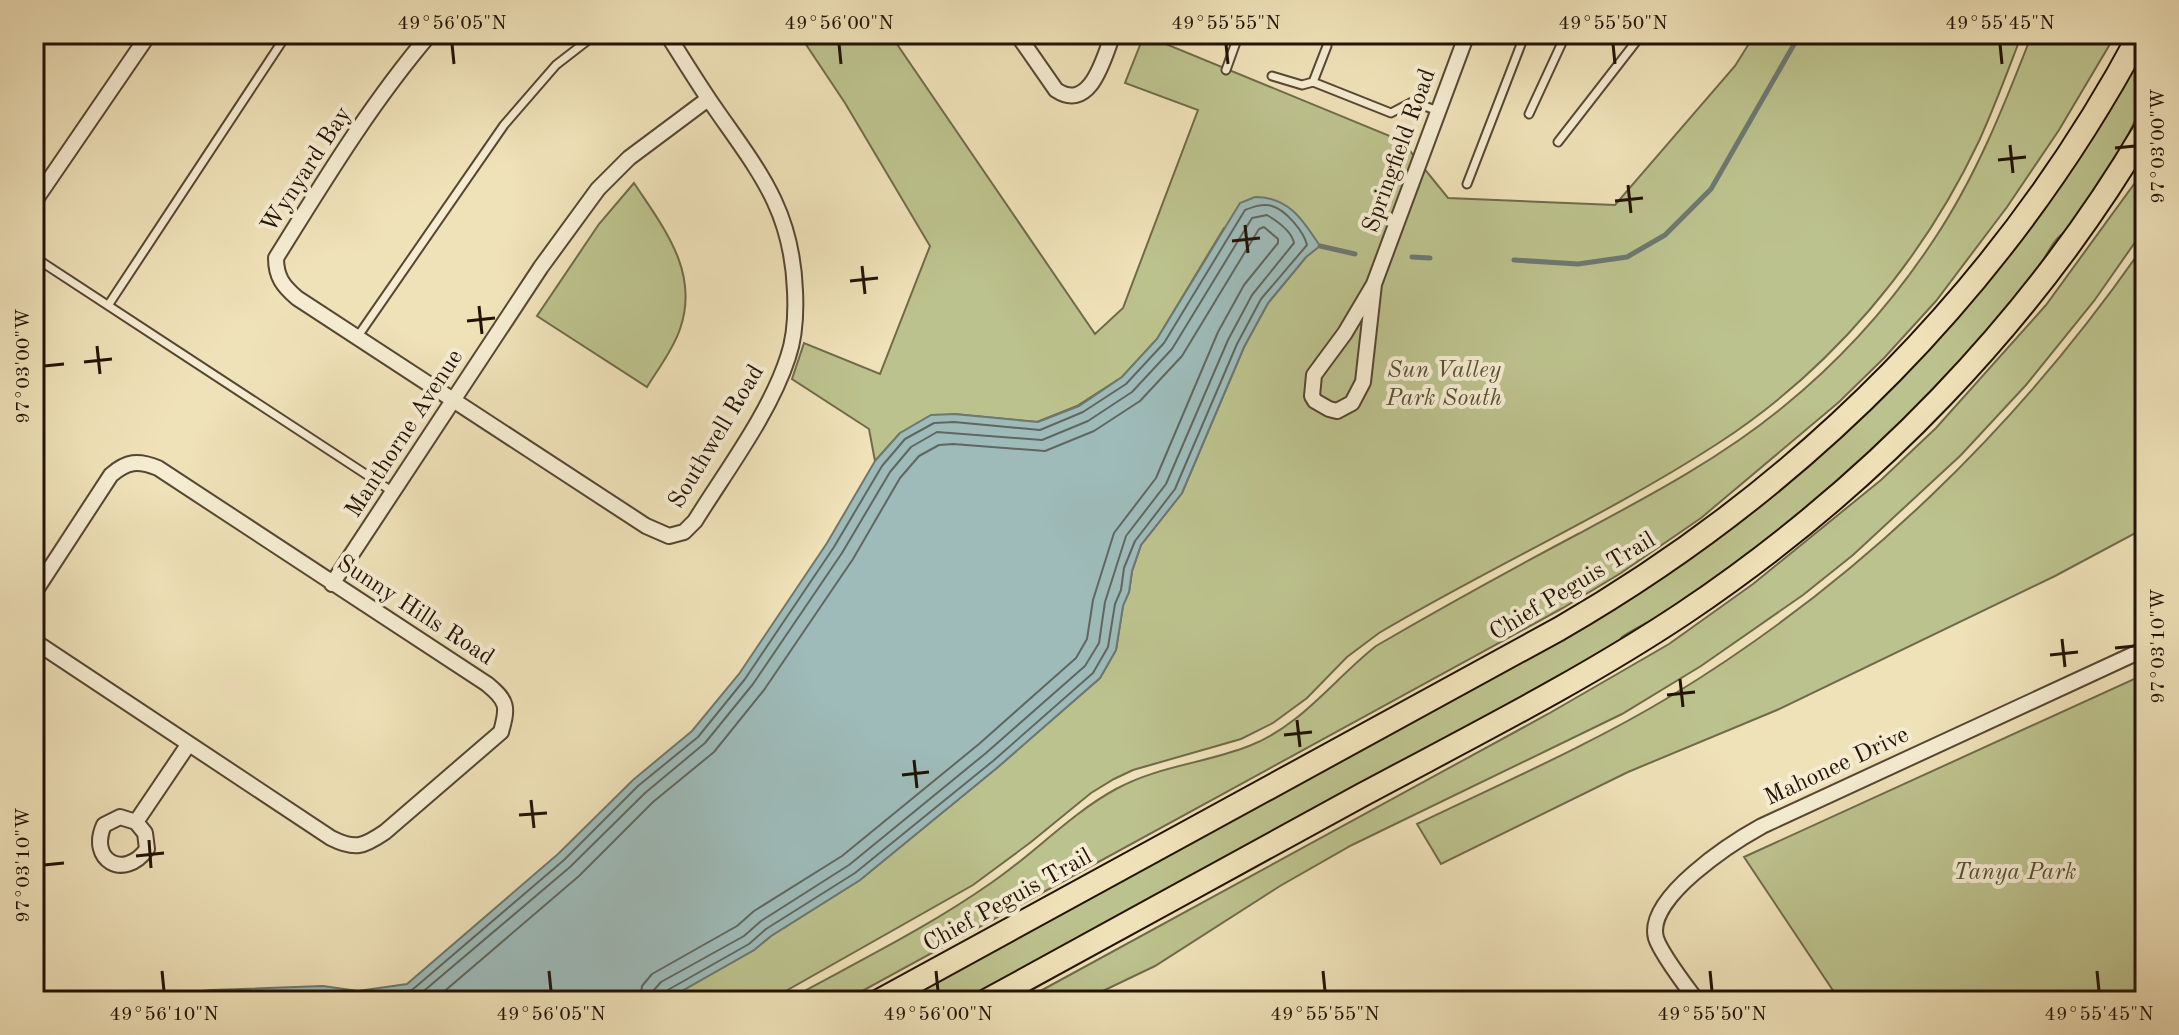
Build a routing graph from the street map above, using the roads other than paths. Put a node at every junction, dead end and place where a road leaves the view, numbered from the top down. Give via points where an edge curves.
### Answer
1 (149, 34) edge
2 (287, 34) edge
3 (430, 34) edge
4 (596, 34) edge
5 (667, 34) edge
6 (1017, 34) edge
7 (1113, 34) edge
8 (1239, 34) edge
9 (1444, 34) edge
10 (1525, 34) edge
11 (1566, 34) edge
12 (1642, 34) edge
13 (2140, 34) edge
14 (1466, 37) edge
15 (1327, 46) dead end
16 (1226, 70) dead end
17 (1272, 76) dead end
18 (1313, 82) junction
19 (708, 99) junction
20 (1439, 111) junction
21 (1529, 114) dead end
22 (2145, 130) edge
23 (1558, 142) dead end
24 (1467, 184) dead end
25 (34, 202) edge
26 (34, 257) edge
27 (1374, 284) junction
28 (109, 304) junction
29 (358, 336) junction
30 (453, 400) junction
31 (393, 492) junction
32 (332, 584) junction
33 (34, 593) edge
34 (34, 641) edge
35 (2145, 649) edge
36 (188, 745) junction
37 (136, 822) dead end
38 (879, 1001) edge
39 (986, 1001) edge
40 (1697, 1001) edge

1 - 25 street
2 - 28 lane
3 - 29 street, Wynyard Bay via 397,73 276,258 276,273 284,286
4 - 29 lane via 556,65 504,125
5 - 19 street, Southwell Road
6 - 7 street via 1056,90 1073,96 1093,83
8 - 16 lane
9 - 14 lane
10 - 24 lane
11 - 21 lane
12 - 23 lane
13 - 38 main road, Chief Peguis Trail via 2064,162 1960,300 1848,417 1727,519 1559,629
14 - 20 street, Springfield Road
15 - 18 lane
17 - 18 lane via 1302,85
18 - 20 lane via 1391,113 1412,102
19 - 30 street, Manthorne Avenue via 629,158 598,189
19 - 30 street, Southwell Road via 781,211 790,240 796,309 789,355 772,396 695,521 684,532 657,533
20 - 27 street, Springfield Road
22 - 39 main road via 2075,236 1968,369 1844,490 1748,568 1565,685
26 - 28 lane
27 - 27 street, Springfield Road via 1314,375 1312,396 1329,409 1352,403 1363,382
28 - 31 lane
29 - 30 street, Wynyard Bay
30 - 31 street, Manthorne Avenue
31 - 32 street, Manthorne Avenue
32 - 33 street, Sunny Hills Road via 142,462 123,464 111,475
32 - 36 street, Sunny Hills Road via 502,696 507,711 501,732 367,845 347,846
34 - 36 street, Sunny Hills Road
35 - 40 street, Mahonee Drive via 1762,826 1711,858 1667,902 1655,925 1656,939
36 - 37 street

